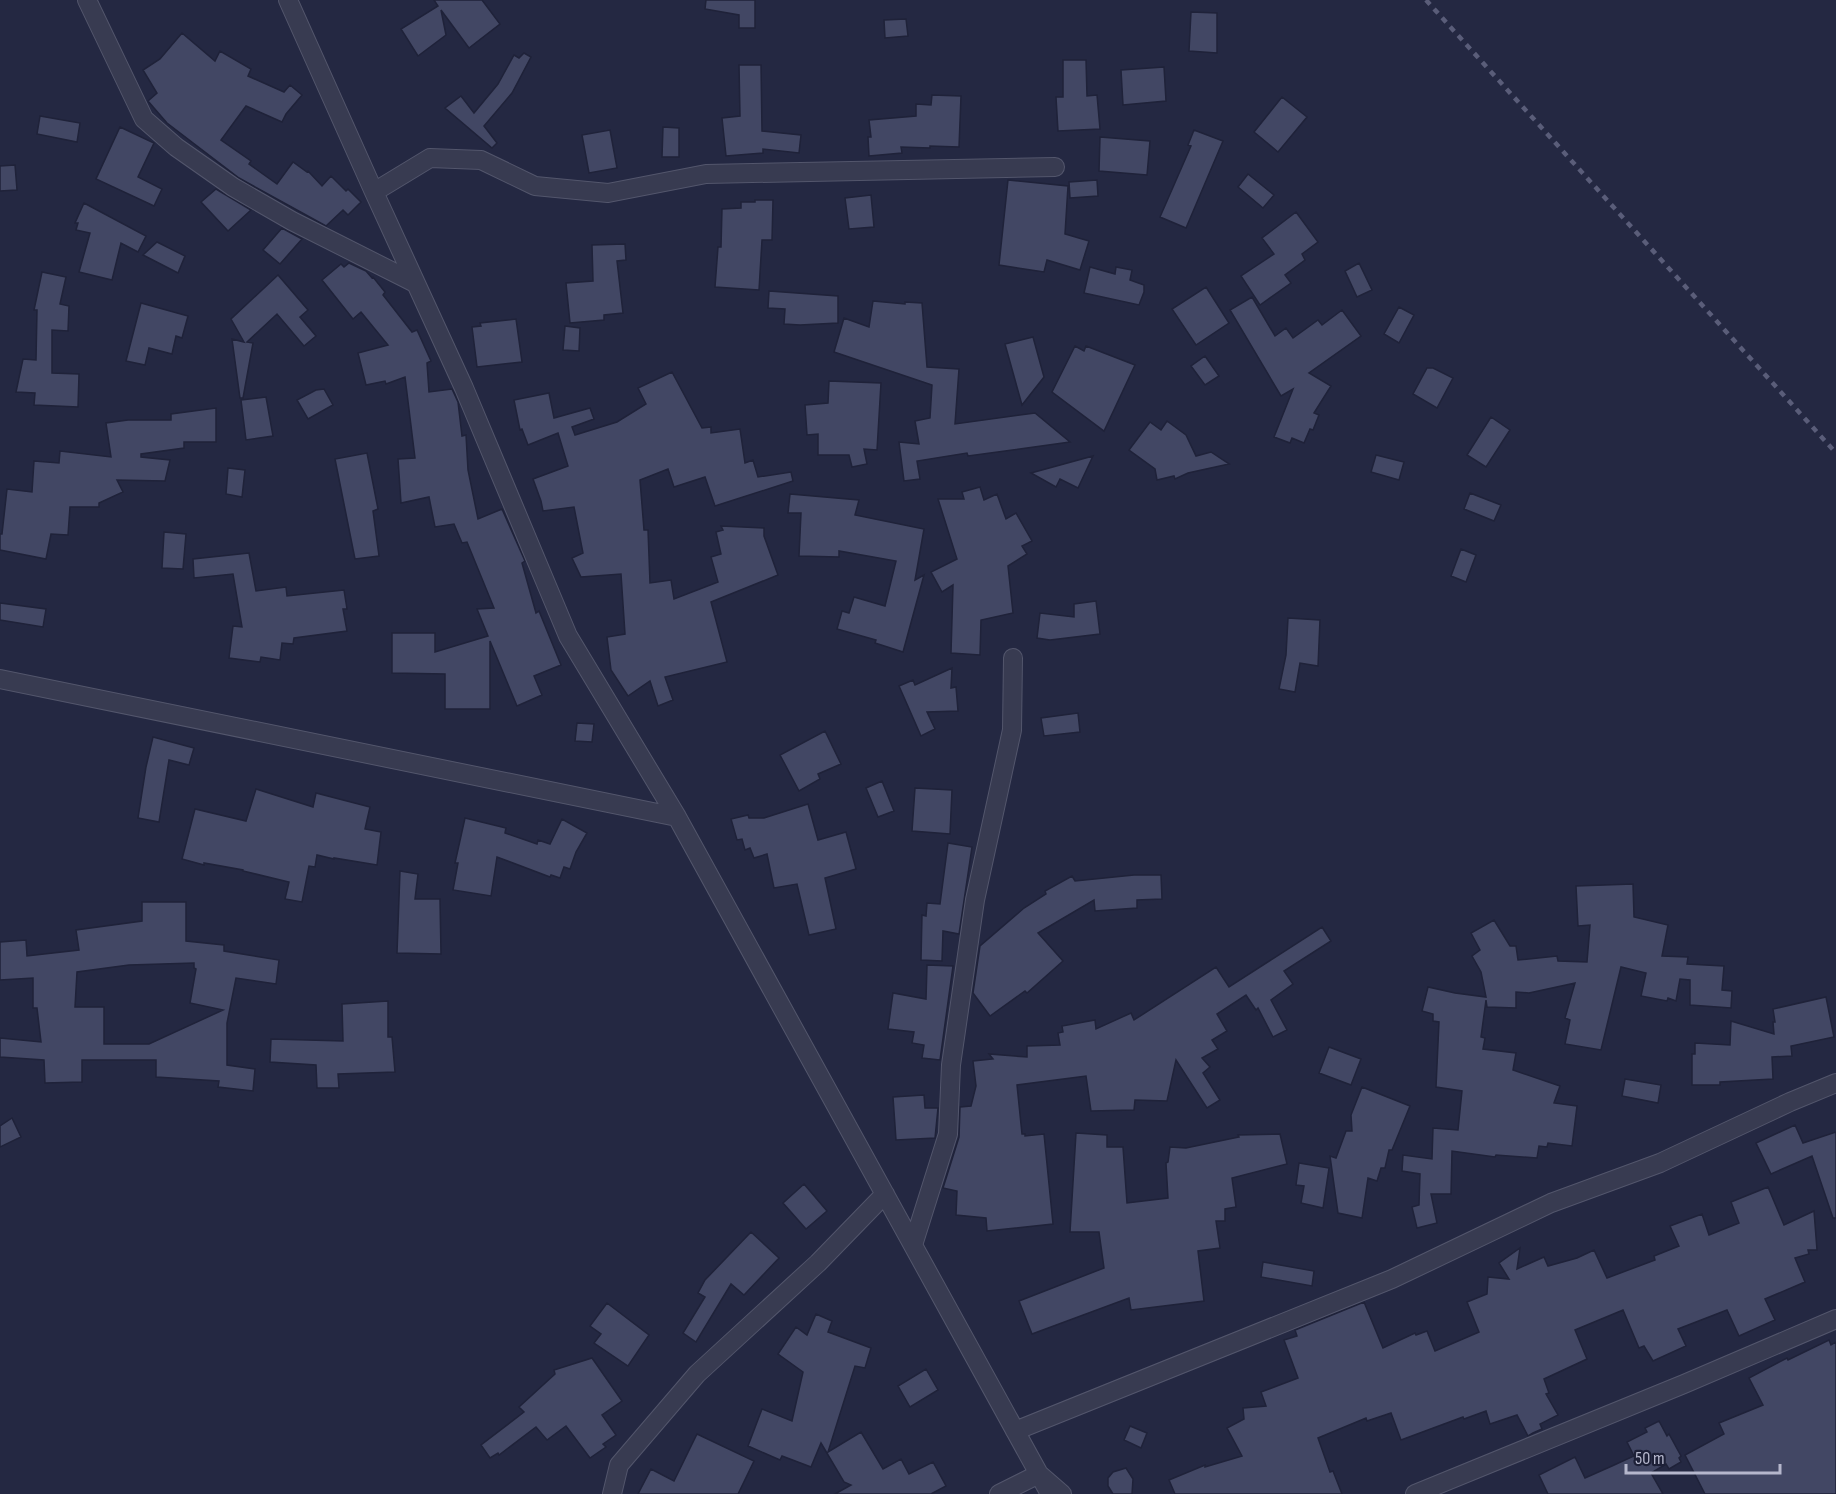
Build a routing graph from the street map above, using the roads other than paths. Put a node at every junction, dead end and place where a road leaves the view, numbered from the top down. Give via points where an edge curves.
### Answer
1 (87, 0) edge
2 (288, 0) edge
3 (1054, 167) dead end
4 (374, 192) junction
5 (415, 283) junction
6 (1013, 658) dead end
7 (1, 681) edge
8 (677, 817) junction
9 (1836, 1083) edge
10 (885, 1194) junction
11 (913, 1245) junction
12 (1836, 1319) edge
13 (1015, 1431) junction
14 (1039, 1474) junction
15 (612, 1494) edge
16 (999, 1494) edge
17 (1050, 1494) edge
18 (1062, 1494) edge
19 (1416, 1494) edge

1 - 5 street via 144,119 176,147 233,188
2 - 4 street
3 - 4 street via 706,174 608,193 535,186 482,160 430,158
4 - 5 street
5 - 8 street via 464,388 568,636
6 - 11 street via 1012,730 975,900 951,1065 948,1134
7 - 8 street
8 - 10 street
9 - 13 street via 1660,1163 1551,1203 1392,1280
10 - 11 street
10 - 15 street via 818,1263 697,1374 619,1465
11 - 13 street
12 - 19 street
13 - 14 street
14 - 16 street
14 - 17 street
14 - 18 street

